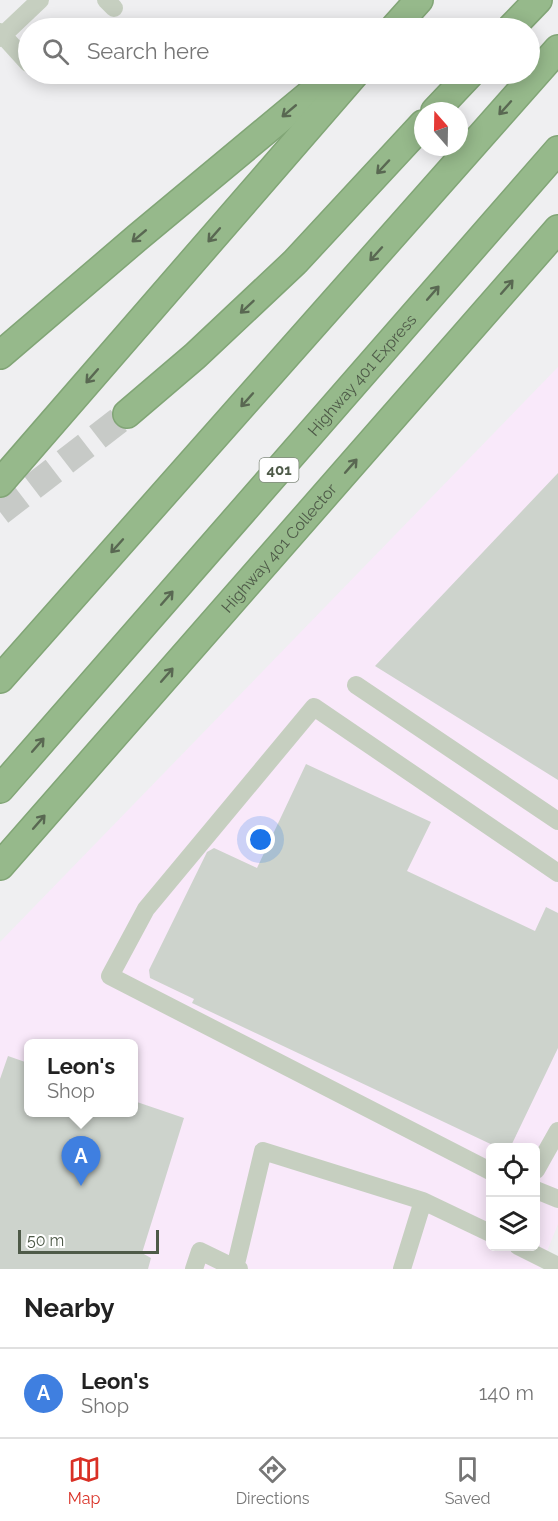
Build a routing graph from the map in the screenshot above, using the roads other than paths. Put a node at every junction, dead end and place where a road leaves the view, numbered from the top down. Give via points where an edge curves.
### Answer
1 (40, 0) edge
2 (537, 0) edge
3 (20, 18) edge
4 (520, 18) edge
5 (18, 20) edge
6 (1, 35) edge
7 (558, 49) edge
8 (18, 53) edge
9 (540, 69) edge
10 (322, 84) edge
11 (346, 84) edge
12 (461, 84) edge
13 (527, 84) edge
14 (444, 102) edge
15 (414, 134) edge
16 (558, 150) edge
17 (558, 229) edge
18 (0, 355) edge
19 (127, 414) tunnel mouth
20 (0, 483) edge
21 (0, 679) edge
22 (356, 685) dead end
23 (0, 789) edge
24 (558, 822) edge
25 (0, 866) edge
26 (558, 873) edge
27 (558, 1131) edge
28 (540, 1163) edge
29 (486, 1169) edge
30 (540, 1192) edge
31 (558, 1199) edge
32 (423, 1201) junction
33 (486, 1231) edge
34 (528, 1251) edge
35 (558, 1266) edge
36 (237, 1268) edge
37 (194, 1269) edge
38 (402, 1269) edge

1 - 3 lane
2 - 4 highway
5 - 6 lane
6 - 8 lane
7 -> 9 highway
10 -> 18 highway
11 -> 20 highway
12 - 14 highway
13 -> 21 highway
15 -> 19 highway via 295,262
23 -> 16 highway, Highway 401 Express / 401
25 -> 17 highway, Highway 401 Collector
22 - 24 lane
26 - 29 lane via 314,707 146,909 110,976
27 - 28 lane
30 - 31 lane
32 - 33 lane
32 - 36 lane via 263,1151
32 - 38 lane
34 - 35 lane
36 - 37 lane via 200,1251

